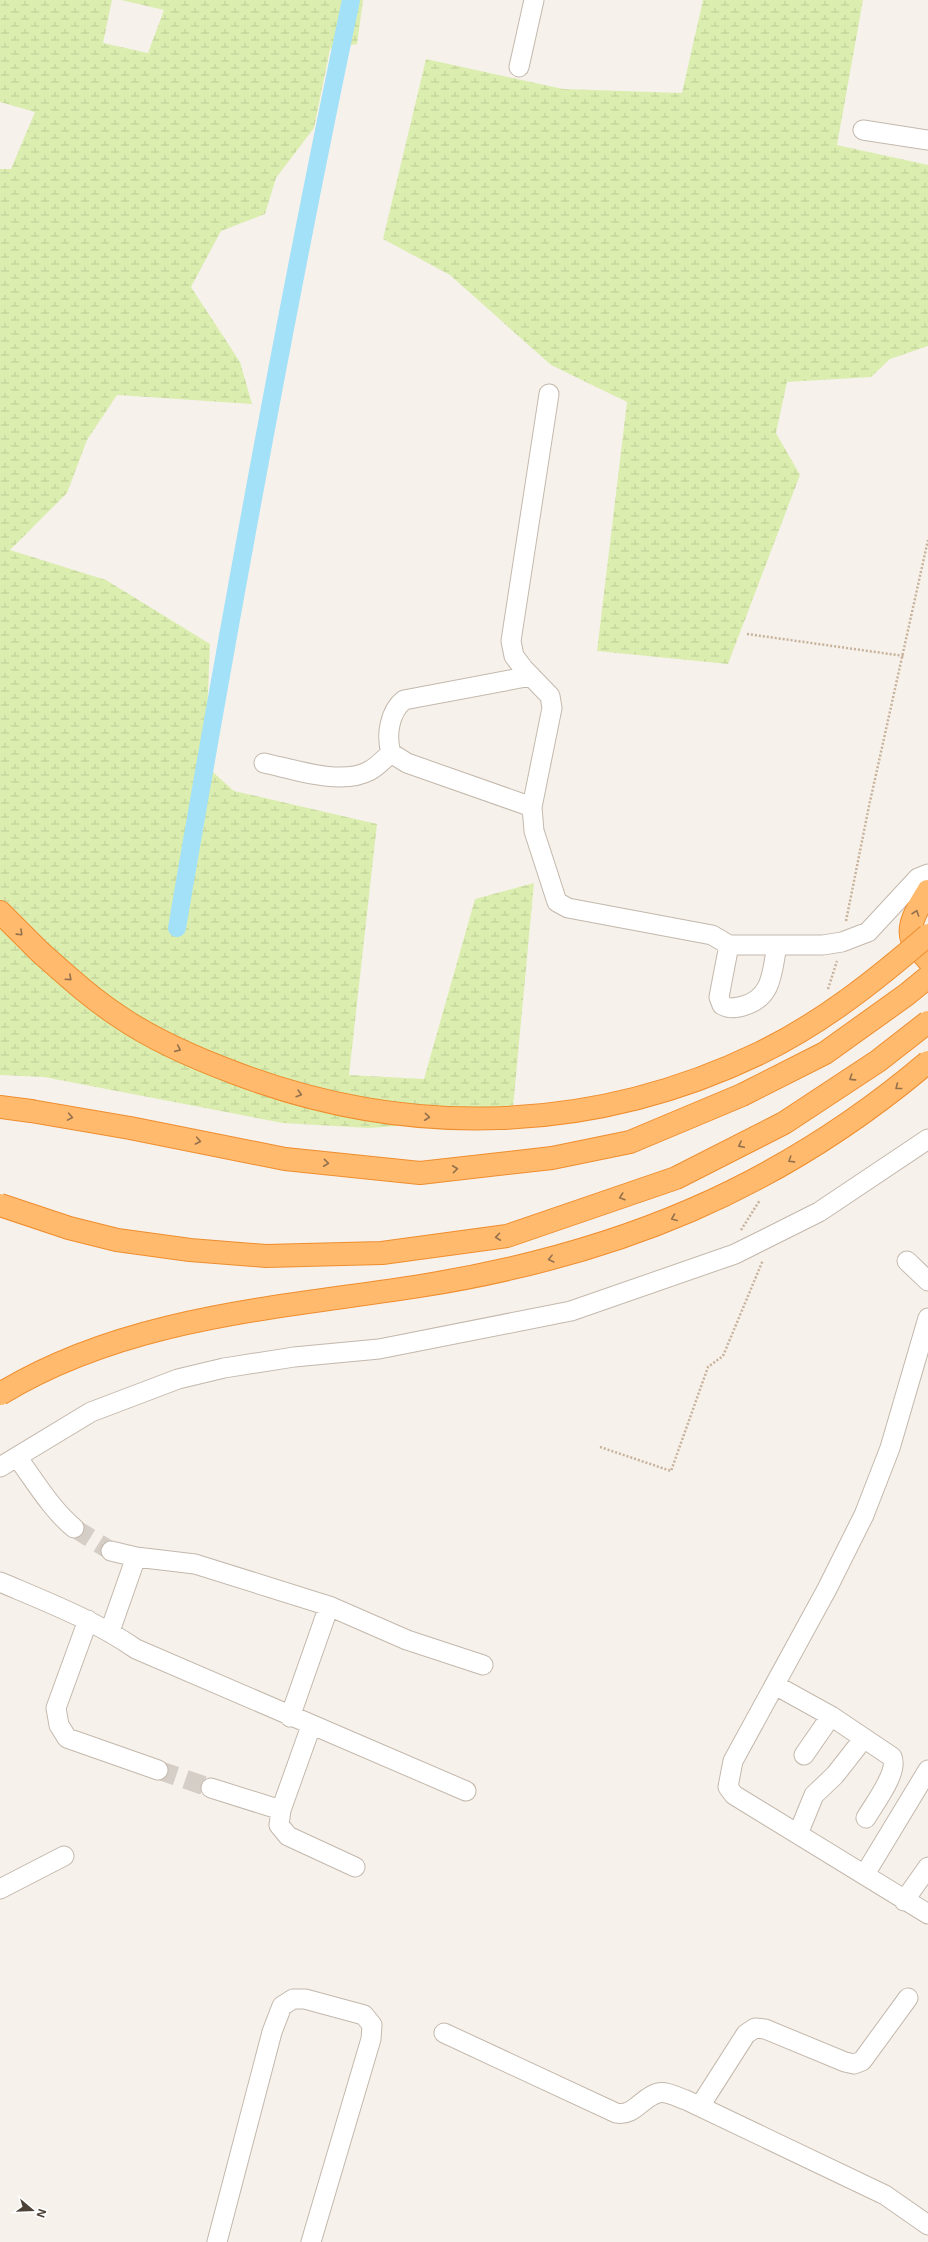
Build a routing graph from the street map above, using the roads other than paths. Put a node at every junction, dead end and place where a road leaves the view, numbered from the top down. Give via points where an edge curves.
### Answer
1 (534, 0) edge
2 (519, 67) dead end
3 (863, 130) dead end
4 (928, 140) edge
5 (548, 394) dead end
6 (531, 676) junction
7 (391, 753) junction
8 (264, 763) dead end
9 (532, 807) junction
10 (928, 874) edge
11 (928, 892) edge
12 (0, 912) edge
13 (928, 935) edge
14 (729, 945) junction
15 (777, 945) junction
16 (928, 960) edge
17 (928, 977) edge
18 (928, 1022) edge
19 (928, 1062) edge
20 (0, 1107) edge
21 (928, 1139) edge
22 (0, 1205) edge
23 (907, 1261) dead end
24 (928, 1281) edge
25 (928, 1318) edge
26 (0, 1394) edge
27 (17, 1456) junction
28 (0, 1467) edge
29 (74, 1528) tunnel mouth
30 (111, 1551) tunnel mouth
31 (136, 1557) junction
32 (0, 1582) edge
33 (329, 1606) junction
34 (88, 1620) junction
35 (110, 1631) junction
36 (484, 1665) dead end
37 (775, 1685) junction
38 (831, 1716) junction
39 (290, 1717) junction
40 (311, 1726) junction
41 (864, 1738) junction
42 (804, 1756) dead end
43 (158, 1770) tunnel mouth
44 (928, 1770) edge
45 (211, 1788) tunnel mouth
46 (466, 1791) dead end
47 (281, 1810) junction
48 (866, 1818) dead end
49 (798, 1834) junction
50 (64, 1856) dead end
51 (355, 1867) dead end
52 (928, 1867) edge
53 (864, 1874) junction
54 (0, 1889) edge
55 (904, 1901) junction
56 (928, 1914) edge
57 (908, 1998) dead end
58 (444, 2033) dead end
59 (700, 2106) junction
60 (928, 2225) edge
61 (218, 2242) edge
62 (312, 2242) edge

1 - 2 street
3 - 4 street
5 - 6 street via 511,641 514,656
6 - 7 street via 404,700 396,707 391,720 388,743
6 - 9 street via 550,696 552,708
7 - 8 street via 370,771 333,777
7 - 9 street via 407,763
9 - 14 street via 534,831 557,902 568,908 712,935
10 - 15 street via 918,878 868,932 842,942 823,945
16 -> 11 highway via 912,939 916,910
12 -> 13 highway, bridge via 78,987 121,1018 167,1044 265,1084 323,1101 380,1113 439,1119 498,1119 550,1115 605,1106 705,1078 761,1053 821,1019 879,977
14 - 15 street
14 - 15 street via 720,997 722,1005 732,1008 753,1003 764,994 770,981
20 -> 17 highway, bridge via 130,1128 285,1159 420,1173 552,1158 630,1142 742,1095 825,1053
18 -> 22 highway, bridge via 878,1061 784,1123 683,1175 507,1236 382,1253 266,1256 190,1250 117,1240 69,1228
19 -> 26 highway, bridge via 898,1088 773,1171 706,1205 639,1232 574,1253 502,1271 247,1310 178,1325 78,1355 24,1379
21 - 27 street via 819,1212 735,1254 571,1310 379,1349 294,1357 224,1368 178,1379 91,1412
23 - 24 street
25 - 37 street via 890,1448 864,1515
27 - 28 street
27 - 29 street via 47,1498
30 - 31 street
31 - 33 street via 195,1564
31 - 35 street
32 - 34 street
33 - 36 street via 407,1640
33 - 39 street
34 - 35 street
34 - 43 street via 56,1708 59,1725 67,1738
35 - 39 street via 136,1649
37 - 38 street
37 - 49 street via 733,1762 728,1787 734,1795
38 - 41 street
38 - 42 street
39 - 40 street
40 - 46 street
40 - 47 street
41 - 48 street via 892,1757 894,1763 891,1776
41 - 49 street via 835,1775 814,1795
44 - 53 street
45 - 47 street
47 - 51 street via 279,1824 288,1836
49 - 53 street
50 - 54 street
52 - 55 street
53 - 55 street
55 - 56 street
57 - 59 street via 862,2061 854,2064 765,2029 755,2028 746,2034
58 - 59 street via 623,2114 635,2109 657,2093 665,2093
59 - 60 street via 885,2195
61 - 62 street via 272,2032 282,2006 294,1999 306,1999 364,2015 372,2024 371,2039

